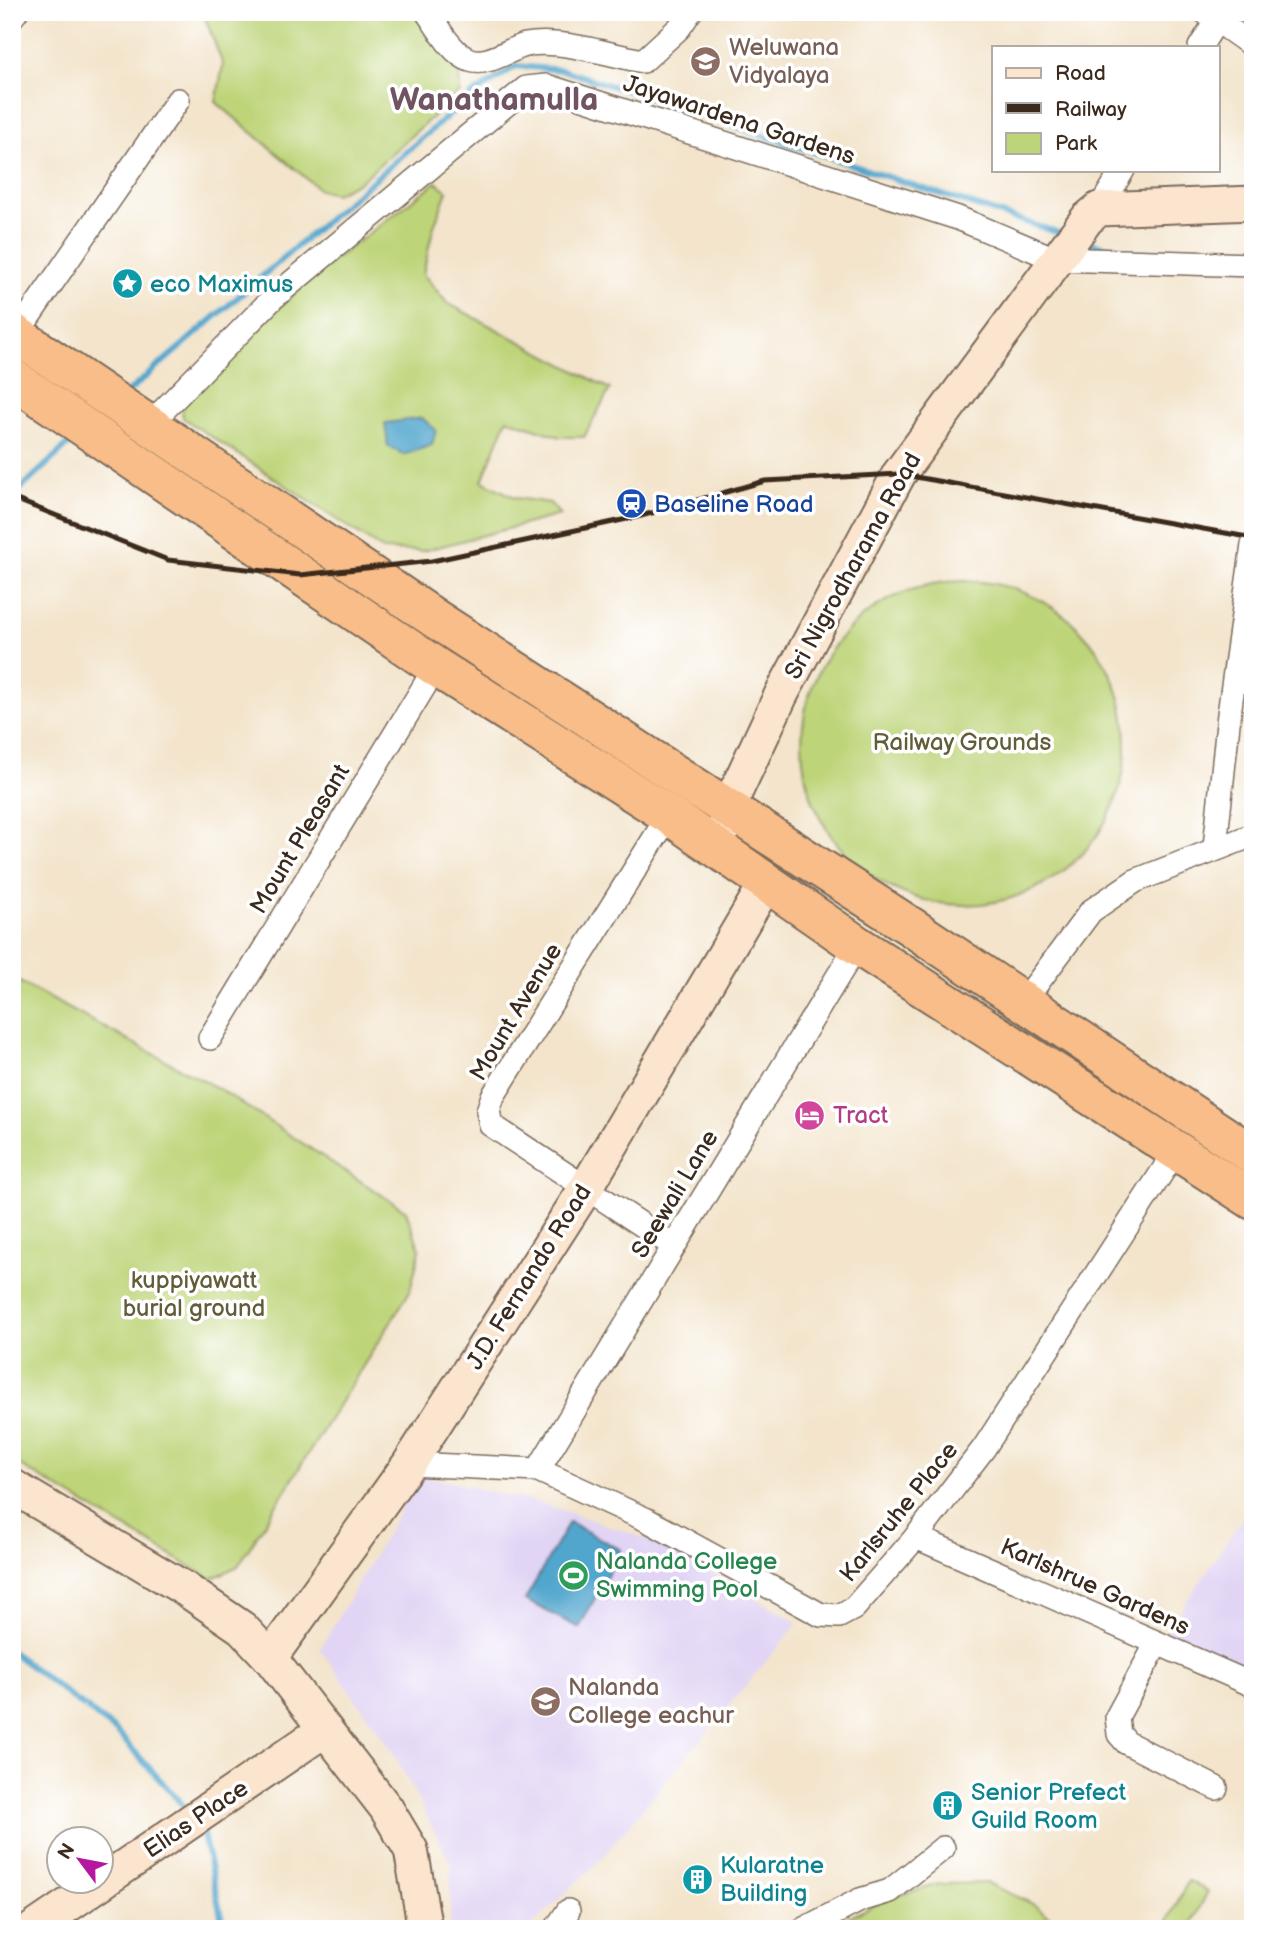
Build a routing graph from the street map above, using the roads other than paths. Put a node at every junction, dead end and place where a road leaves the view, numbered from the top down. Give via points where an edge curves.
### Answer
1 (16, 12) edge
2 (427, 12) edge
3 (690, 12) edge
4 (1215, 15) edge
5 (12, 17) edge
6 (1200, 46) edge
7 (1253, 46) edge
8 (178, 100) dead end
9 (1122, 172) edge
10 (1253, 203) edge
11 (1093, 214) junction
12 (1060, 254) junction
13 (1253, 265) edge
14 (14, 333) edge
15 (12, 378) edge
16 (126, 411) junction
17 (1253, 545) edge
18 (436, 667) junction
19 (731, 809) junction
20 (669, 815) junction
21 (1253, 835) edge
22 (1215, 847) junction
23 (716, 848) junction
24 (767, 882) junction
25 (857, 945) junction
26 (1024, 1001) junction
27 (210, 1038) dead end
28 (1177, 1149) junction
29 (1253, 1155) edge
30 (586, 1188) junction
31 (1253, 1200) edge
32 (674, 1246) junction
33 (409, 1464) junction
34 (538, 1470) junction
35 (12, 1486) edge
36 (916, 1537) junction
37 (1157, 1643) junction
38 (270, 1658) junction
39 (1253, 1685) edge
40 (323, 1731) junction
41 (1216, 1788) dead end
42 (943, 1848) dead end
43 (33, 1929) edge
44 (425, 1929) edge
45 (804, 1929) edge

1 - 5 street
2 - 3 street via 459,53 471,61 527,45 561,46 643,61 680,28
4 - 6 street
4 - 7 street
8 - 14 street
9 - 11 street, Sri Nigrodharama Road
10 - 11 street
11 - 12 street, Sri Nigrodharama Road
12 - 13 street
12 - 16 street, Jayawardena Gardens via 546,86 526,88 273,298
12 - 19 street, Sri Nigrodharama Road via 899,474 781,695
14 - 16 highway
15 - 18 highway
16 - 19 highway via 437,621
17 - 22 street
18 - 20 highway
18 - 27 street, Mount Pleasant
19 - 23 street, Sri Nigrodharama Road
19 - 26 highway
20 - 23 highway
20 - 30 street, Mount Avenue via 493,1096 488,1111 491,1125
21 - 22 street
22 - 26 street via 1135,881 1091,911
23 - 24 highway
24 - 25 highway
24 - 30 street, J.D. Fernando Road
25 - 28 highway
25 - 32 street, Seewali Lane
26 - 29 highway
28 - 31 highway
28 - 36 street, Karlsruhe Place via 984,1448
30 - 32 street, Mount Avenue
30 - 33 street, J.D. Fernando Road
32 - 34 street, Seewali Lane
33 - 34 street, Karlsruhe Place
33 - 38 street, J.D. Fernando Road
34 - 36 street, Karlsruhe Place via 648,1520 821,1615 839,1616 854,1608
35 - 38 street via 185,1589 242,1628
36 - 37 street, Karlshrue Gardens
37 - 39 street, Karlshrue Gardens
37 - 41 street via 1117,1717 1119,1734 1127,1743
38 - 40 street
40 - 43 street, Elias Place
40 - 44 street via 386,1808 411,1850
42 - 45 street via 890,1891 860,1900

